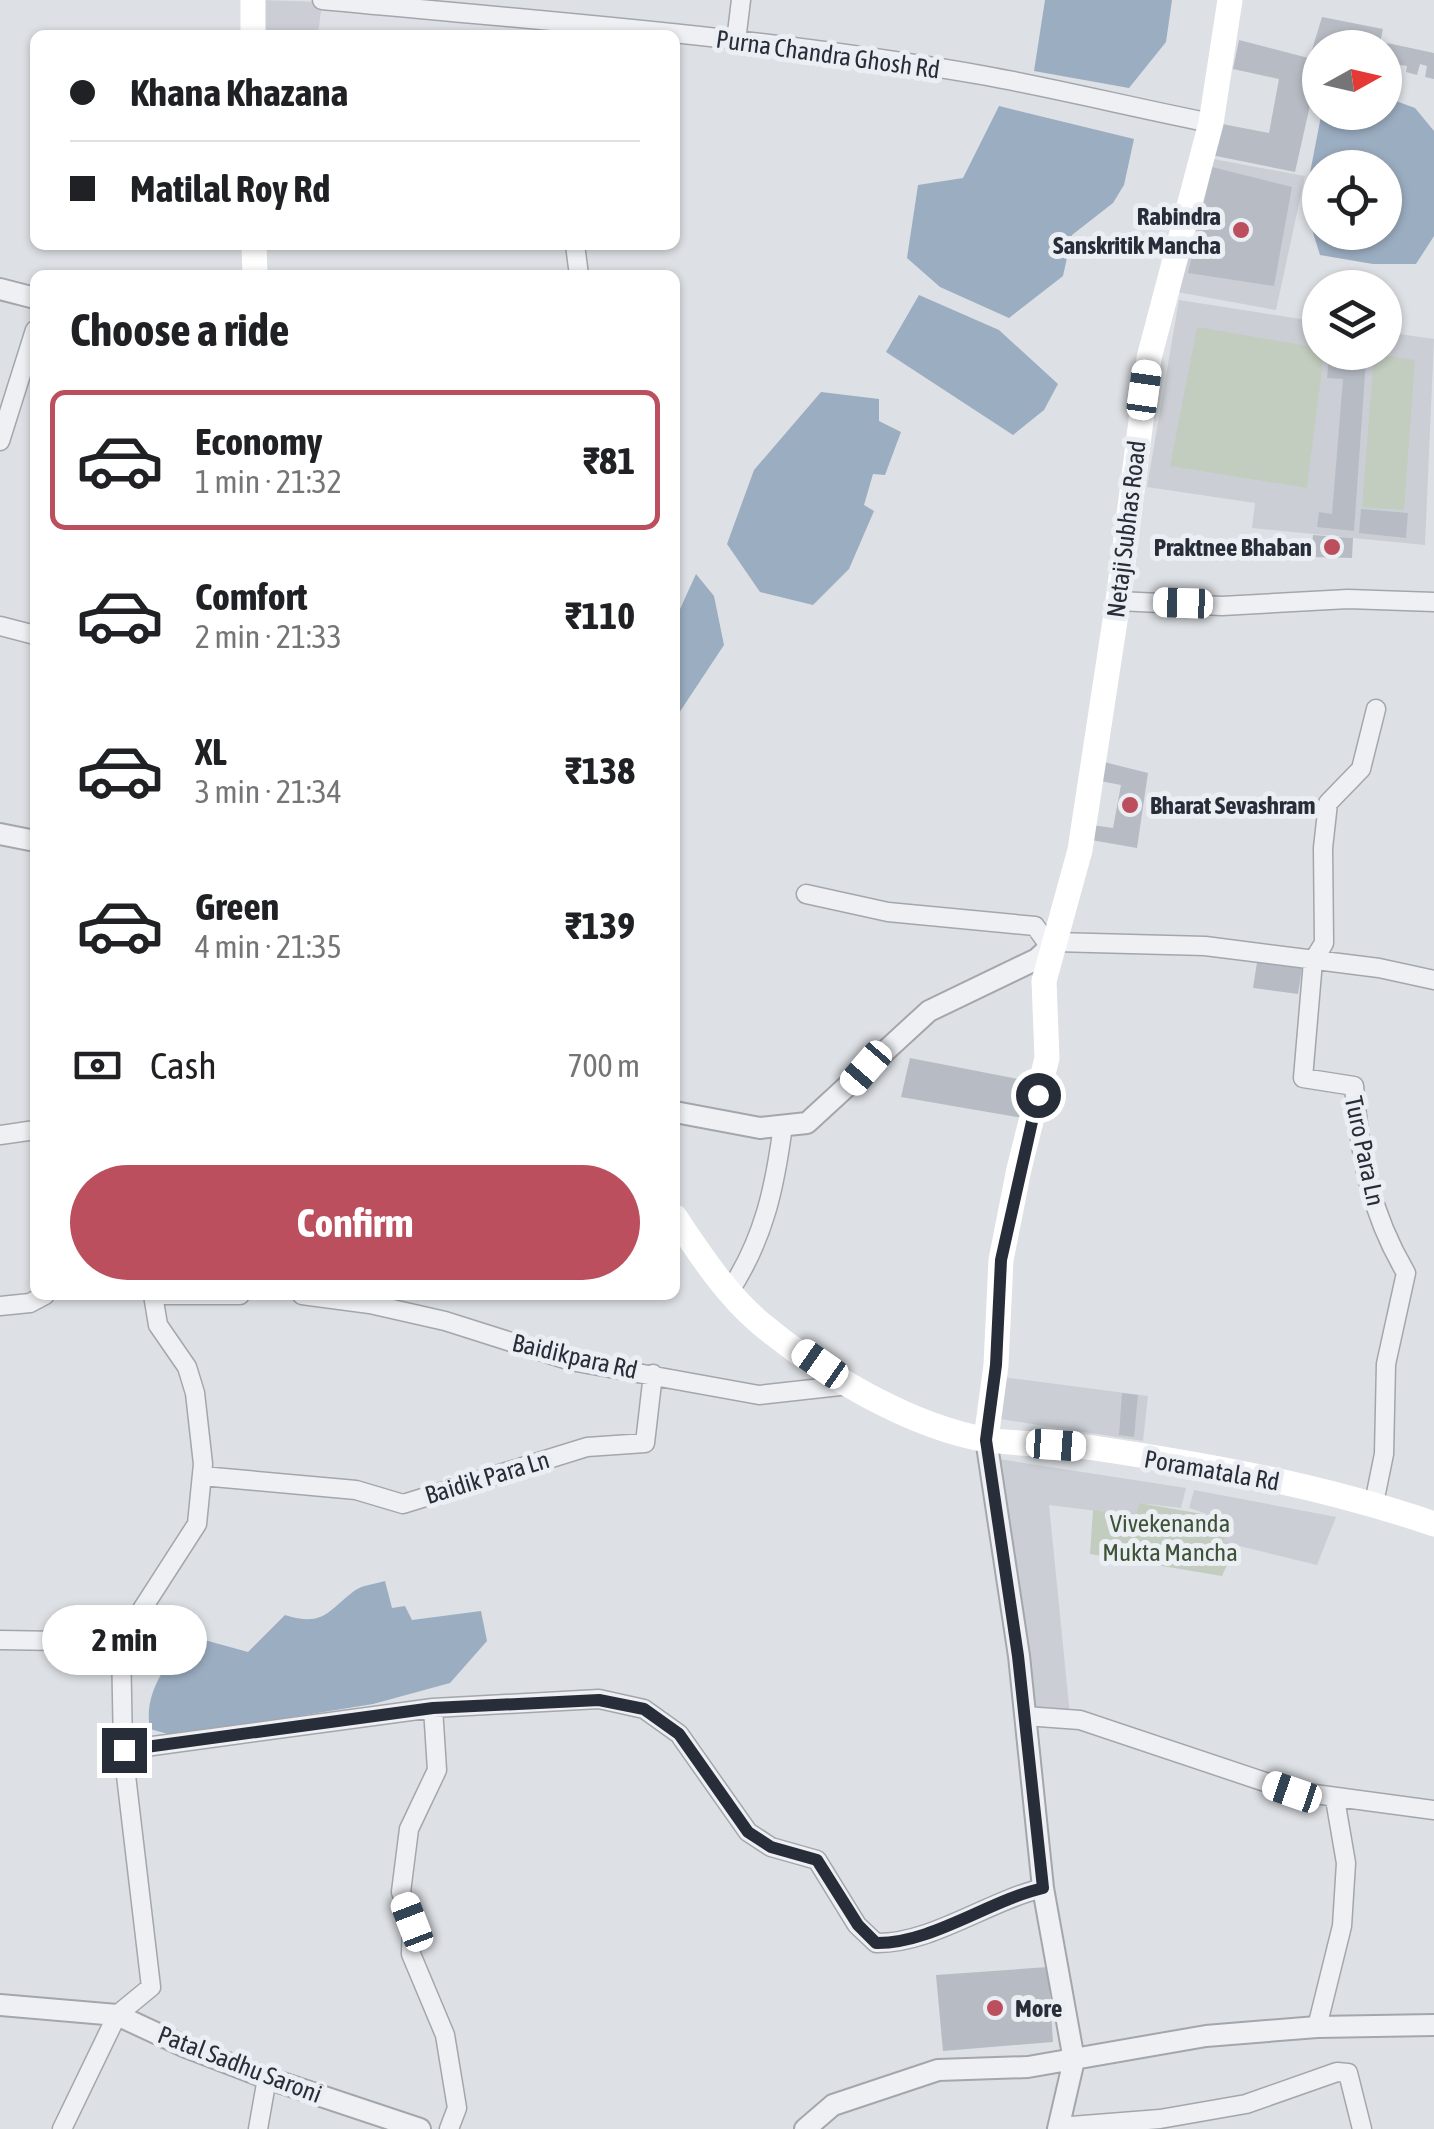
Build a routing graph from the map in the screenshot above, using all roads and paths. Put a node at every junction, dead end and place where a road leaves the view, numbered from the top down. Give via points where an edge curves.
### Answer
1 (253, 0) edge
2 (322, 0) edge
3 (742, 0) edge
4 (1230, 0) edge
5 (450, 6) edge
6 (253, 30) edge
7 (593, 30) edge
8 (680, 37) edge
9 (736, 42) junction
10 (1211, 122) junction
11 (0, 289) edge
12 (30, 297) edge
13 (30, 346) edge
14 (0, 441) edge
15 (1118, 601) junction
16 (1434, 602) edge
17 (0, 626) edge
18 (30, 634) edge
19 (1376, 709) dead end
20 (0, 834) edge
21 (30, 840) edge
22 (806, 894) dead end
23 (1050, 941) junction
24 (1315, 957) junction
25 (1434, 980) edge
26 (680, 1113) edge
27 (783, 1126) junction
28 (30, 1131) edge
29 (0, 1135) edge
30 (680, 1223) edge
31 (729, 1292) junction
32 (37, 1300) edge
33 (154, 1300) edge
34 (340, 1300) edge
35 (0, 1306) edge
36 (653, 1374) junction
37 (850, 1385) junction
38 (986, 1440) junction
39 (202, 1476) junction
40 (1374, 1503) junction
41 (1434, 1524) edge
42 (0, 1640) edge
43 (120, 1642) junction
44 (433, 1708) junction
45 (1025, 1716) junction
46 (124, 1750) junction
47 (1335, 1799) junction
48 (1434, 1810) edge
49 (1043, 1888) junction
50 (0, 2005) edge
51 (118, 2014) junction
52 (1434, 2025) edge
53 (1317, 2027) junction
54 (1074, 2060) junction
55 (267, 2078) junction
56 (1058, 2128) edge
57 (62, 2129) edge
58 (258, 2129) edge
59 (420, 2129) edge
60 (449, 2129) edge
61 (805, 2129) edge
62 (1362, 2129) edge

1 - 6 main road
2 - 5 street, Purna Chandra Ghosh Rd
3 - 9 street
4 - 10 main road, Netaji Subhas Road
5 - 7 street, Purna Chandra Ghosh Rd
8 - 9 street, Purna Chandra Ghosh Rd
9 - 10 street, Purna Chandra Ghosh Rd via 988,76
10 - 15 main road, Netaji Subhas Road via 1149,358
11 - 12 street
13 - 14 street
15 - 16 street
15 - 23 main road, Netaji Subhas Road via 1080,850
17 - 18 street
19 - 24 street via 1361,769 1328,802 1324,942
20 - 21 street
22 - 23 street via 888,912 1036,926
23 - 24 street
23 - 27 street via 1038,959 929,1012 807,1123
23 - 38 main road, Netaji Subhas Road via 1047,1058 1001,1260
24 - 25 street
24 - 40 street, Turo Para Ln via 1303,1078 1354,1086 1360,1152 1383,1233 1406,1273 1386,1364 1384,1454
26 - 27 street
27 - 31 street via 768,1216
28 - 29 street
30 - 31 main road, Poramatala Rd
31 - 37 main road, Poramatala Rd via 760,1323
32 - 35 street
33 - 39 street via 158,1326 187,1367 195,1393
34 - 36 street, Baidikpara Rd via 445,1321 572,1361
36 - 37 street, Baidikpara Rd via 759,1395
36 - 39 street, Baidik Para Ln via 644,1443 587,1447 404,1504 356,1490
37 - 38 main road, Poramatala Rd via 917,1419
38 - 40 main road, Poramatala Rd via 1091,1448
38 - 45 street
39 - 43 street via 197,1524
40 - 41 main road, Poramatala Rd
42 - 43 street
43 - 46 street
44 - 46 street
44 - 49 street via 599,1700 644,1709 679,1734 748,1832 771,1847 817,1860 876,1943 902,1943 1007,1896
44 - 60 street via 437,1770 409,1829 401,1892 412,1922 411,1954 445,2035 457,2108
45 - 47 street via 1080,1720 1292,1792
45 - 49 street
46 - 51 street via 151,1987
47 - 48 street
47 - 53 street via 1346,1862 1342,1926
49 - 54 street
50 - 51 street
51 - 55 street, Patal Sadhu Saroni
51 - 57 street
52 - 53 street
53 - 54 street via 1206,2036
54 - 56 street
54 - 61 street via 938,2070 834,2106
55 - 58 street
55 - 59 street, Patal Sadhu Saroni
56 - 62 street via 1246,2104 1338,2072 1348,2074

